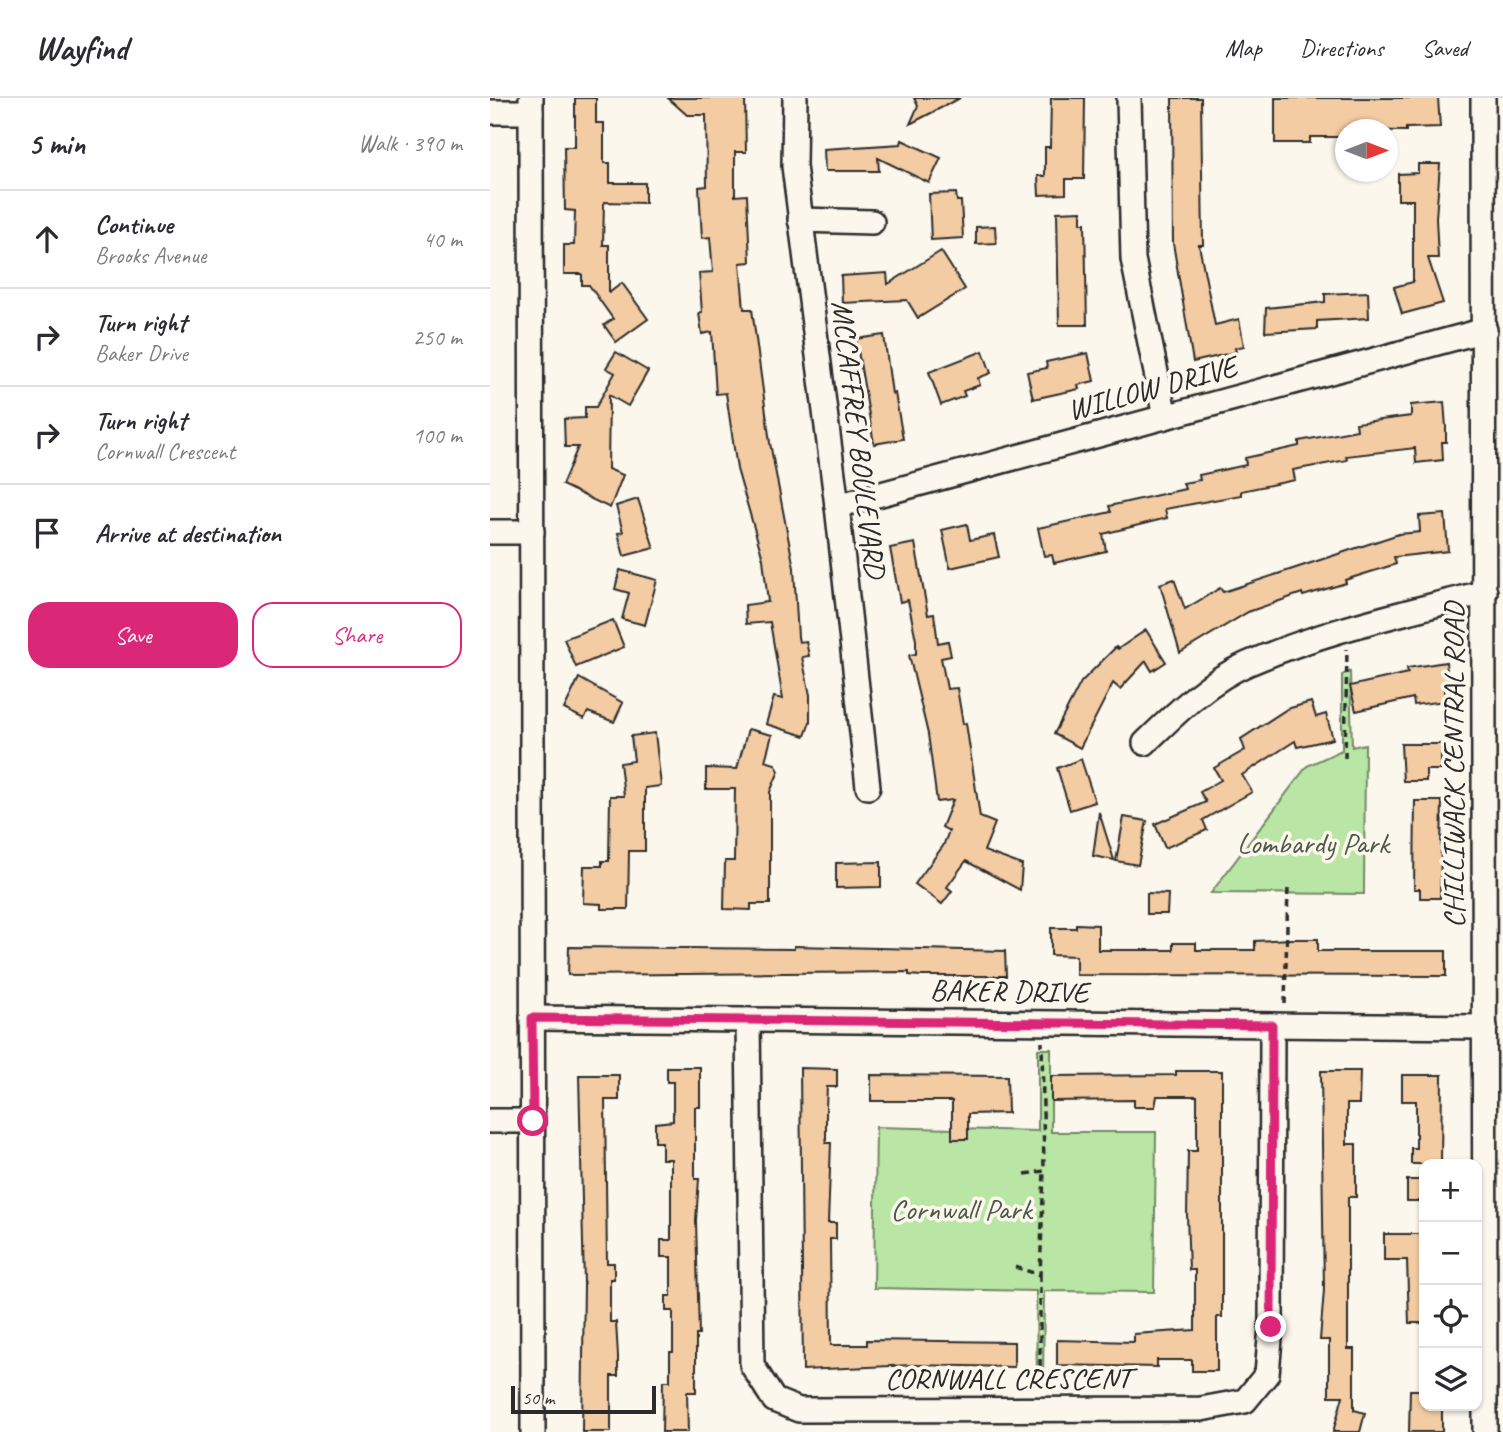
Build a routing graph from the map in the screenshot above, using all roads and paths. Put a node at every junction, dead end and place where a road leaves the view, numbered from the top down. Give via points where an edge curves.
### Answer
1 (795, 98) edge
2 (1129, 98) edge
3 (1483, 98) edge
4 (531, 105) edge
5 (490, 112) edge
6 (800, 220) junction
7 (872, 222) dead end
8 (1485, 330) junction
9 (1165, 417) junction
10 (837, 506) junction
11 (490, 532) edge
12 (532, 532) junction
13 (1485, 592) junction
14 (1347, 629) junction
15 (1494, 735) edge
16 (1145, 743) dead end
17 (1345, 758) dead end
18 (868, 787) dead end
19 (1288, 887) dead end
20 (532, 1018) junction
21 (748, 1020) junction
22 (1042, 1022) junction
23 (1279, 1024) junction
24 (1485, 1027) junction
25 (490, 1121) edge
26 (533, 1121) junction
27 (1044, 1171) junction
28 (1025, 1174) dead end
29 (1015, 1267) dead end
30 (1040, 1275) junction
31 (1040, 1409) junction
32 (877, 1421) edge
33 (533, 1432) edge
34 (1485, 1432) edge

1 - 6 street, MCCAFFREY BOULEVARD via 794,166
2 - 9 street via 1133,259
3 - 8 street, CHILLIWACK CENTRAL ROAD
4 - 5 street
4 - 12 street
6 - 7 street
6 - 10 street, MCCAFFREY BOULEVARD
8 - 9 street, WILLOW DRIVE
8 - 13 street, CHILLIWACK CENTRAL ROAD
9 - 10 street, WILLOW DRIVE
10 - 18 street, MCCAFFREY BOULEVARD
11 - 12 street
12 - 20 street
13 - 14 street
13 - 15 street, CHILLIWACK CENTRAL ROAD
14 - 16 street via 1245,665 1182,707
14 - 17 path
15 - 24 street, CHILLIWACK CENTRAL ROAD
19 - 23 path
20 - 21 street, BAKER DRIVE
20 - 26 street
21 - 22 street, BAKER DRIVE
21 - 32 street, CORNWALL CRESCENT via 752,1365 774,1400 799,1410
22 - 23 street, BAKER DRIVE
22 - 27 path
23 - 24 street, BAKER DRIVE
23 - 31 street, CORNWALL CRESCENT via 1267,1374 1245,1401 1202,1409
24 - 34 street, CHILLIWACK CENTRAL ROAD
25 - 26 street
26 - 33 street
27 - 28 path
27 - 30 path
29 - 30 path
30 - 31 path
31 - 32 street, CORNWALL CRESCENT

